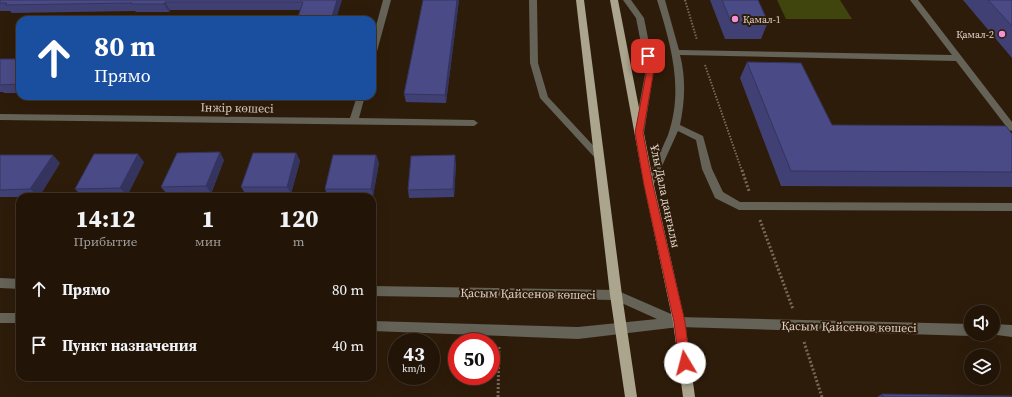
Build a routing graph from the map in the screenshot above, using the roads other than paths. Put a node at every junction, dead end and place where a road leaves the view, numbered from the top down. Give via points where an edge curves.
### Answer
1 (387, 0) edge
2 (533, 0) edge
3 (580, 0) edge
4 (614, 0) edge
5 (627, 0) edge
6 (661, 0) edge
7 (914, 0) edge
8 (376, 40) edge
9 (677, 52) junction
10 (957, 58) junction
11 (360, 100) edge
12 (0, 117) edge
13 (354, 121) junction
14 (474, 123) dead end
15 (675, 126) junction
16 (1012, 128) edge
17 (639, 133) junction
18 (599, 157) junction
19 (649, 185) junction
20 (1012, 207) edge
21 (0, 283) edge
22 (16, 284) edge
23 (376, 291) edge
24 (616, 295) junction
25 (0, 318) edge
26 (16, 318) edge
27 (679, 322) junction
28 (376, 326) edge
29 (622, 329) junction
30 (964, 330) edge
31 (1000, 330) edge
32 (1012, 331) edge
33 (630, 397) edge
34 (689, 397) edge

1 - 8 street
2 - 18 street via 534,63 544,98
3 - 18 main road
4 - 17 main road, Ұлы Дала даңғылы
5 - 17 street via 640,18 650,69
6 - 9 street
7 - 10 street
9 - 10 street
9 - 15 street via 682,93
10 - 16 street
11 - 13 street
12 - 13 street, Інжір көшесі
13 - 14 street, Інжір көшесі
15 - 19 street
15 - 20 street via 700,138 707,169 719,195 739,206
17 - 19 main road, Ұлы Дала даңғылы
18 - 24 main road
19 - 27 main road, Ұлы Дала даңғылы
21 - 22 street
23 - 24 street, Қасым Қайсенов көшесі
24 - 27 street, Қасым Қайсенов көшесі
24 - 29 main road
25 - 26 street
27 - 29 street, Қасым Қайсенов көшесі
27 - 30 street, Қасым Қайсенов көшесі
27 - 34 main road, Ұлы Дала даңғылы
28 - 29 street, Қасым Қайсенов көшесі via 578,332
29 - 33 main road
31 - 32 street

